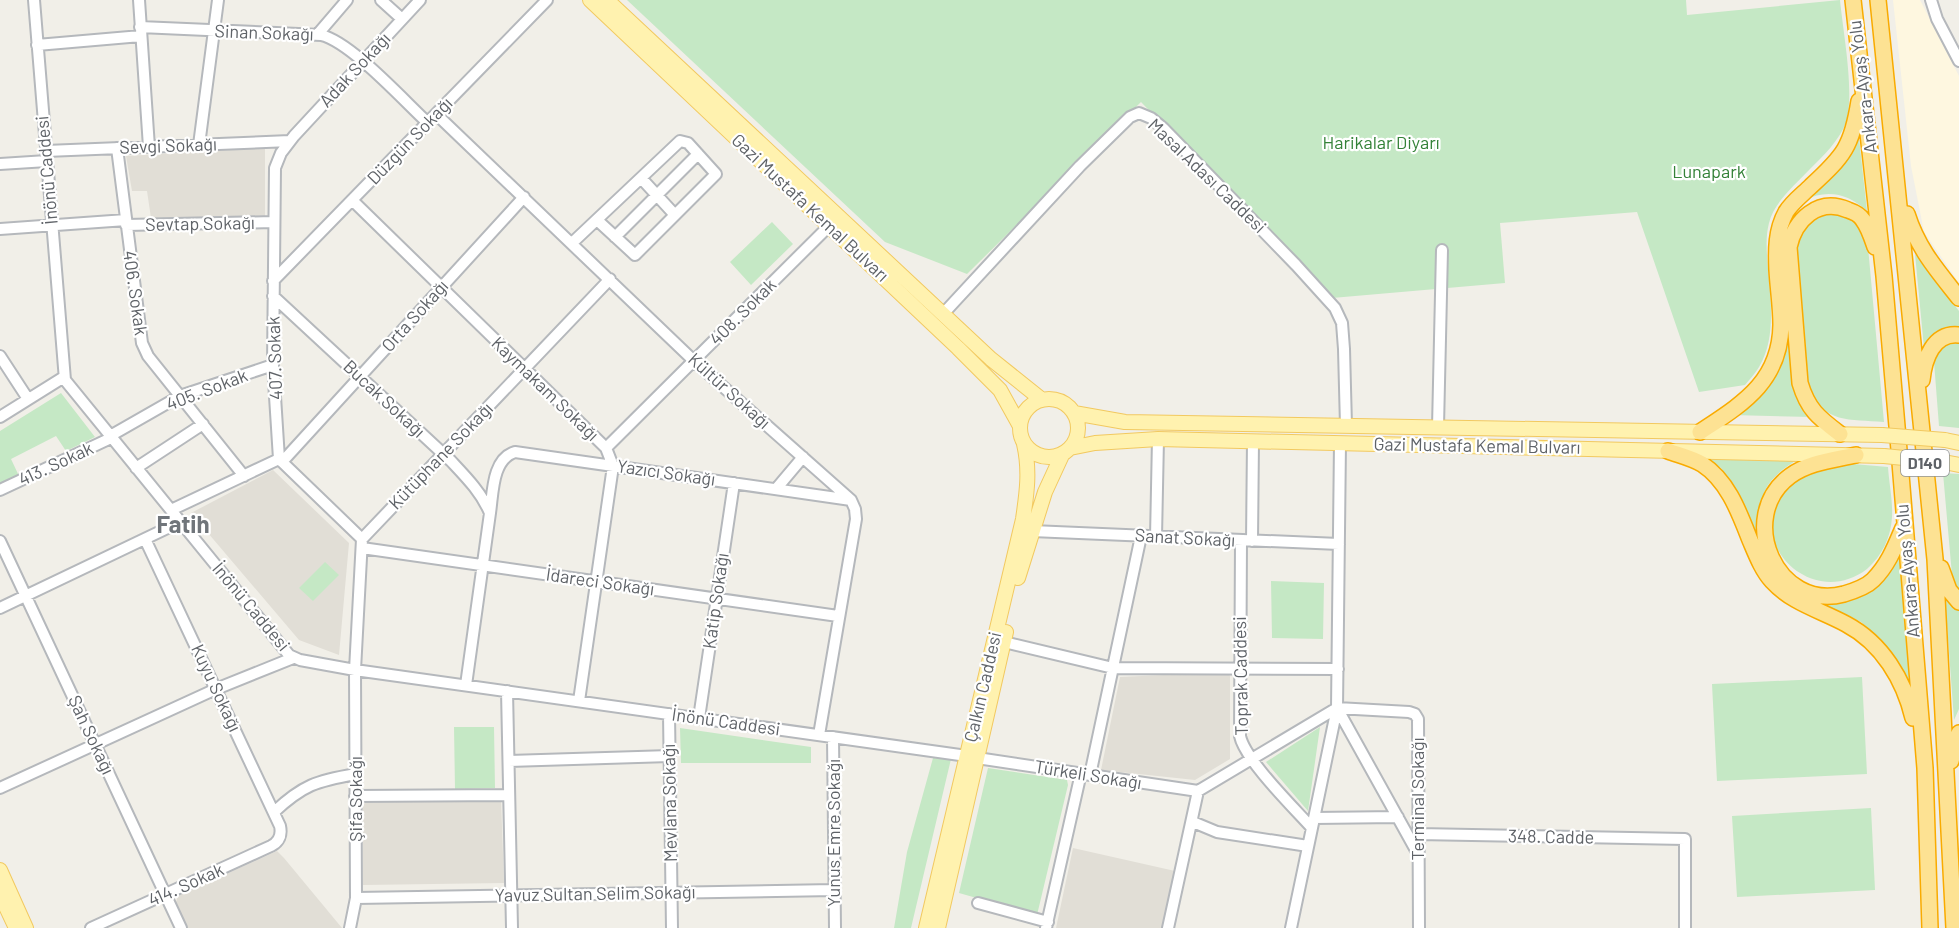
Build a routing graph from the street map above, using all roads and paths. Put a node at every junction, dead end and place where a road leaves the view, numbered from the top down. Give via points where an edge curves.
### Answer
1 (34, 0) edge
2 (140, 0) edge
3 (218, 0) edge
4 (347, 0) edge
5 (381, 0) edge
6 (420, 0) edge
7 (547, 0) edge
8 (590, 0) edge
9 (607, 0) edge
10 (1853, 0) edge
11 (1878, 0) edge
12 (1931, 0) edge
13 (402, 19) junction
14 (213, 31) junction
15 (141, 32) junction
16 (318, 35) junction
17 (37, 45) junction
18 (1959, 61) edge
19 (363, 62) junction
20 (1861, 84) junction
21 (436, 114) junction
22 (428, 123) junction
23 (290, 141) junction
24 (199, 145) junction
25 (149, 147) junction
26 (117, 148) junction
27 (698, 154) junction
28 (46, 156) junction
29 (0, 164) edge
30 (641, 178) junction
31 (1898, 185) junction
32 (657, 196) junction
33 (524, 197) junction
34 (352, 200) junction
35 (675, 215) junction
36 (597, 220) junction
37 (273, 222) junction
38 (126, 223) junction
39 (52, 225) junction
40 (829, 226) junction
41 (0, 229) edge
42 (615, 237) junction
43 (572, 243) junction
44 (1442, 250) dead end
45 (1884, 276) junction
46 (610, 279) junction
47 (273, 281) junction
48 (441, 287) junction
49 (273, 296) junction
50 (1959, 298) edge
51 (943, 314) junction
52 (1959, 334) edge
53 (0, 356) edge
54 (694, 361) junction
55 (273, 365) junction
56 (524, 368) junction
57 (360, 376) junction
58 (64, 377) junction
59 (180, 396) junction
60 (28, 399) junction
61 (1041, 399) junction
62 (1919, 401) junction
63 (1074, 413) junction
64 (0, 417) edge
65 (203, 424) junction
66 (1020, 426) junction
67 (1346, 426) junction
68 (1438, 427) junction
69 (1700, 432) junction
70 (1839, 434) junction
71 (111, 437) junction
72 (1158, 439) junction
73 (1253, 441) junction
74 (1952, 441) edge
75 (1340, 443) junction
76 (1024, 444) junction
77 (606, 448) junction
78 (1066, 451) junction
79 (1668, 451) junction
80 (443, 454) junction
81 (1856, 455) junction
82 (803, 457) junction
83 (280, 461) junction
84 (1959, 465) edge
85 (614, 466) junction
86 (136, 468) junction
87 (244, 476) junction
88 (734, 483) junction
89 (776, 489) junction
90 (0, 490) edge
91 (851, 500) junction
92 (171, 510) junction
93 (489, 513) junction
94 (180, 522) junction
95 (1905, 526) junction
96 (1932, 527) junction
97 (1032, 531) junction
98 (1141, 536) junction
99 (1156, 537) junction
100 (145, 538) junction
101 (1246, 541) junction
102 (0, 542) edge
103 (362, 543) junction
104 (1339, 544) junction
105 (482, 565) junction
106 (597, 581) junction
107 (26, 596) junction
108 (717, 598) junction
109 (1959, 602) edge
110 (0, 608) edge
111 (838, 616) junction
112 (1004, 642) junction
113 (293, 658) junction
114 (1113, 668) junction
115 (1240, 668) junction
116 (1338, 669) junction
117 (355, 670) junction
118 (466, 686) junction
119 (216, 689) junction
120 (507, 691) junction
121 (579, 701) junction
122 (1337, 708) junction
123 (669, 714) junction
124 (699, 718) junction
125 (1959, 733) edge
126 (819, 735) junction
127 (833, 737) junction
128 (95, 744) junction
129 (670, 756) junction
130 (972, 757) junction
131 (1251, 760) junction
132 (508, 761) junction
133 (1925, 768) junction
134 (356, 774) junction
135 (1086, 774) junction
136 (1947, 776) junction
137 (0, 788) edge
138 (1198, 791) junction
139 (509, 795) junction
140 (356, 796) junction
141 (1954, 812) edge
142 (274, 813) junction
143 (1398, 817) junction
144 (1193, 822) junction
145 (1313, 823) junction
146 (1418, 834) junction
147 (279, 839) joint
148 (1308, 846) junction
149 (1418, 855) junction
150 (0, 870) edge
151 (834, 890) junction
152 (671, 893) junction
153 (0, 894) edge
154 (165, 894) junction
155 (511, 895) junction
156 (356, 898) junction
157 (978, 903) dead end
158 (1047, 925) edge
159 (1171, 927) edge
160 (16, 928) edge
161 (26, 928) edge
162 (91, 928) edge
163 (181, 928) edge
164 (350, 928) edge
165 (512, 928) edge
166 (672, 928) edge
167 (835, 928) edge
168 (926, 928) edge
169 (938, 928) edge
170 (1290, 928) edge
171 (1419, 928) edge
172 (1685, 928) edge
173 (1930, 928) edge
174 (1954, 928) edge

1 - 17 street, İnönü Caddesi
2 - 15 street
3 - 14 street
4 - 16 street
5 - 13 street
6 - 13 street, Adak Sokağı
7 - 21 street, Düzgün Sokağı
8 - 40 main road, Gazi Mustafa Kemal Bulvarı
9 - 51 main road, Gazi Mustafa Kemal Bulvarı
10 - 20 highway, Ankara-Ayaş Yolu / D140
11 - 31 highway, Ankara-Ayaş Yolu / D140
12 - 18 street
13 - 19 street, Adak Sokağı
14 - 15 street, Sinan Sokağı
14 - 16 street, Sinan Sokağı
14 - 24 street
15 - 17 street, Sinan Sokağı
15 - 25 street
16 - 19 street, Sinan Sokağı via 334,40
17 - 28 street, İnönü Caddesi
19 - 22 street, Sinan Sokağı
19 - 23 street, Adak Sokağı
20 - 45 highway, Ankara-Ayaş Yolu / D140
20 - 69 highway via 1854,131 1843,154 1786,212 1779,231 1776,250 1781,325 1772,369 1751,396
21 - 22 street, Düzgün Sokağı
21 - 33 street, Kültür Sokağı
22 - 34 street, Düzgün Sokağı
23 - 24 street, Sevgi Sokağı
23 - 37 street, 407. Sokak via 275,168
24 - 25 street, Sevgi Sokağı
25 - 26 street, Sevgi Sokağı
26 - 28 street, Sevgi Sokağı
26 - 38 street, 406. Sokak
27 - 30 street via 681,141
27 - 32 street
27 - 35 street via 716,174
28 - 29 street, Sevgi Sokağı
28 - 39 street, İnönü Caddesi
30 - 32 street
30 - 36 street
31 - 50 highway via 1924,254
31 - 62 highway, Ankara-Ayaş Yolu / D140
32 - 35 street
32 - 42 street
33 - 43 street, Kültür Sokağı
33 - 48 street, Orta Sokağı
34 - 47 street, Düzgün Sokağı
34 - 48 street, Kaymakam Sokağı
35 - 42 street via 635,255
36 - 42 street
36 - 43 street
37 - 38 street, Sevtap Sokağı
37 - 47 street, 407. Sokak
38 - 39 street, Sevtap Sokağı
38 - 59 street, 406. Sokak via 142,343
39 - 41 street, Sevtap Sokağı
39 - 58 street, İnönü Caddesi
40 - 54 street, 408. Sokak
40 - 66 main road, Gazi Mustafa Kemal Bulvarı via 1000,390
43 - 46 street, Kültür Sokağı
44 - 68 street
45 - 70 highway via 1871,234 1856,213 1841,207 1817,208 1806,214 1791,235 1800,383 1815,415
45 - 95 highway, Ankara-Ayaş Yolu / D140
46 - 54 street, Kültür Sokağı
46 - 56 street, Kütüphane Sokağı
47 - 49 street, 407. Sokak
48 - 56 street, Kaymakam Sokağı
48 - 57 street, Orta Sokağı
49 - 55 street, 407. Sokak
49 - 57 street, Bucak Sokağı
51 - 61 main road, Gazi Mustafa Kemal Bulvarı
51 - 67 street, Masal Adası Caddesi via 1080,166 1130,117 1139,113 1163,128 1335,308 1344,349
52 - 62 highway via 1945,338 1929,351
53 - 60 street
54 - 77 street, 408. Sokak
54 - 82 street, Kültür Sokağı
55 - 59 street, 405. Sokak
55 - 83 street, 407. Sokak
56 - 77 street, Kaymakam Sokağı
56 - 80 street, Kütüphane Sokağı
57 - 80 street, Bucak Sokağı
57 - 83 street, Orta Sokağı
58 - 60 street
58 - 71 street, İnönü Caddesi
59 - 65 street, 406. Sokak
59 - 71 street, 405. Sokak
60 - 64 street
61 - 63 main road via 1059,400
61 - 66 main road via 1026,409
62 - 96 highway, Ankara-Ayaş Yolu / D140
63 - 67 main road, Gazi Mustafa Kemal Bulvarı via 1125,422
63 - 78 main road via 1078,432
65 - 86 street
65 - 87 street, 406. Sokak
66 - 76 main road
67 - 68 main road, Gazi Mustafa Kemal Bulvarı
68 - 69 main road, Gazi Mustafa Kemal Bulvarı
69 - 70 main road, Gazi Mustafa Kemal Bulvarı
70 - 74 main road, Gazi Mustafa Kemal Bulvarı, bridge
71 - 86 street, İnönü Caddesi
71 - 90 street, 413. Sokak
72 - 73 main road, Gazi Mustafa Kemal Bulvarı
72 - 78 main road, Gazi Mustafa Kemal Bulvarı via 1095,443
72 - 99 street
73 - 75 main road, Gazi Mustafa Kemal Bulvarı
73 - 101 street, Toprak Caddesi
75 - 79 main road, Gazi Mustafa Kemal Bulvarı
75 - 104 street
76 - 78 main road via 1047,457
76 - 130 main road, Çalkın Caddesi via 1029,486
77 - 85 street, Kaymakam Sokağı
78 - 97 main road, Çalkın Caddesi via 1045,492
79 - 81 main road, Gazi Mustafa Kemal Bulvarı
79 - 133 highway via 1700,463 1713,473 1730,494 1762,567 1784,593 1846,624 1878,648 1906,692
80 - 93 street, Bucak Sokağı via 477,489
80 - 103 street, Kütüphane Sokağı
81 - 84 main road, Gazi Mustafa Kemal Bulvarı, bridge
81 - 95 highway via 1811,465 1791,475 1773,495 1764,522 1765,539 1778,571 1813,594 1834,596 1853,591 1872,581 1888,561
82 - 89 street
82 - 91 street, Kültür Sokağı
83 - 87 street
83 - 103 street
85 - 88 street, Yazıcı Sokağı
85 - 93 street, Yazıcı Sokağı via 512,452 498,467
85 - 106 street
86 - 92 street, İnönü Caddesi
87 - 92 street
88 - 89 street, Yazıcı Sokağı
88 - 108 street, Katip Sokağı
89 - 91 street, Yazıcı Sokağı
91 - 111 street via 856,519
92 - 94 street, İnönü Caddesi
93 - 105 street
94 - 100 street
94 - 113 street, İnönü Caddesi
95 - 133 highway, Ankara-Ayaş Yolu / D140
96 - 109 highway via 1944,579
96 - 136 highway, Ankara-Ayaş Yolu / D140
97 - 98 street, Sanat Sokağı
97 - 112 main road, Çalkın Caddesi
98 - 99 street, Sanat Sokağı
98 - 114 street
99 - 101 street, Sanat Sokağı
100 - 107 street
100 - 119 street, Kuyu Sokağı
101 - 104 street, Sanat Sokağı
101 - 115 street, Toprak Caddesi
102 - 107 street, Şah Sokağı
103 - 105 street, İdareci Sokağı
103 - 117 street
104 - 116 street
105 - 106 street, İdareci Sokağı
105 - 118 street
106 - 108 street, İdareci Sokağı
106 - 121 street
107 - 110 street
107 - 128 street, Şah Sokağı
108 - 111 street, İdareci Sokağı
108 - 124 street, Katip Sokağı
111 - 126 street
112 - 114 street
112 - 130 main road, Çalkın Caddesi
113 - 117 street, İnönü Caddesi
113 - 119 street
114 - 115 street
114 - 135 street
115 - 116 street
115 - 131 street, Toprak Caddesi via 1240,736
116 - 122 street
117 - 118 street, İnönü Caddesi
117 - 134 street, Şifa Sokağı
118 - 120 street, İnönü Caddesi
119 - 128 street
119 - 142 street, Kuyu Sokağı
120 - 121 street, İnönü Caddesi
120 - 132 street
121 - 123 street, İnönü Caddesi
122 - 131 street
122 - 143 street
122 - 145 street
122 - 146 street, Terminal Sokağı via 1415,714
123 - 124 street, İnönü Caddesi
123 - 129 street, Mevlana Sokağı
124 - 126 street, İnönü Caddesi
125 - 136 highway
126 - 127 street, İnönü Caddesi
127 - 130 street, İnönü Caddesi
127 - 151 street, Yunus Emre Sokağı
128 - 137 street
128 - 154 street, Şah Sokağı
129 - 132 street
129 - 152 street, Mevlana Sokağı
130 - 135 street, Türkeli Sokağı
130 - 168 main road, Çalkın Caddesi
130 - 169 main road, Çalkın Caddesi
131 - 138 street
131 - 145 street, Toprak Caddesi
132 - 139 street
133 - 173 highway, Ankara-Ayaş Yolu / D140
134 - 140 street, Şifa Sokağı
134 - 142 street via 308,785
135 - 138 street, Türkeli Sokağı
135 - 158 street
136 - 141 highway, Ankara-Ayaş Yolu / D140
138 - 144 street
139 - 140 street
139 - 155 street
140 - 156 street, Şifa Sokağı
141 - 174 highway, Ankara-Ayaş Yolu / D140
142 - 147 street, Kuyu Sokağı via 281,829
143 - 145 street
143 - 149 street
144 - 148 street via 1217,832
144 - 159 street
145 - 148 street
146 - 149 street, Terminal Sokağı
146 - 172 street, 348. Cadde via 1685,839
147 - 154 street, 414. Sokak
148 - 170 street
149 - 171 street, Terminal Sokağı
150 - 161 main road
151 - 152 street, Yavuz Sultan Selim Sokağı
151 - 167 street, Yunus Emre Sokağı
152 - 155 street, Yavuz Sultan Selim Sokağı
152 - 166 street, Mevlana Sokağı
153 - 160 main road
154 - 162 street, 414. Sokak
154 - 163 street, Şah Sokağı
155 - 156 street, Yavuz Sultan Selim Sokağı
155 - 165 street
156 - 164 street, Şifa Sokağı
157 - 158 street

